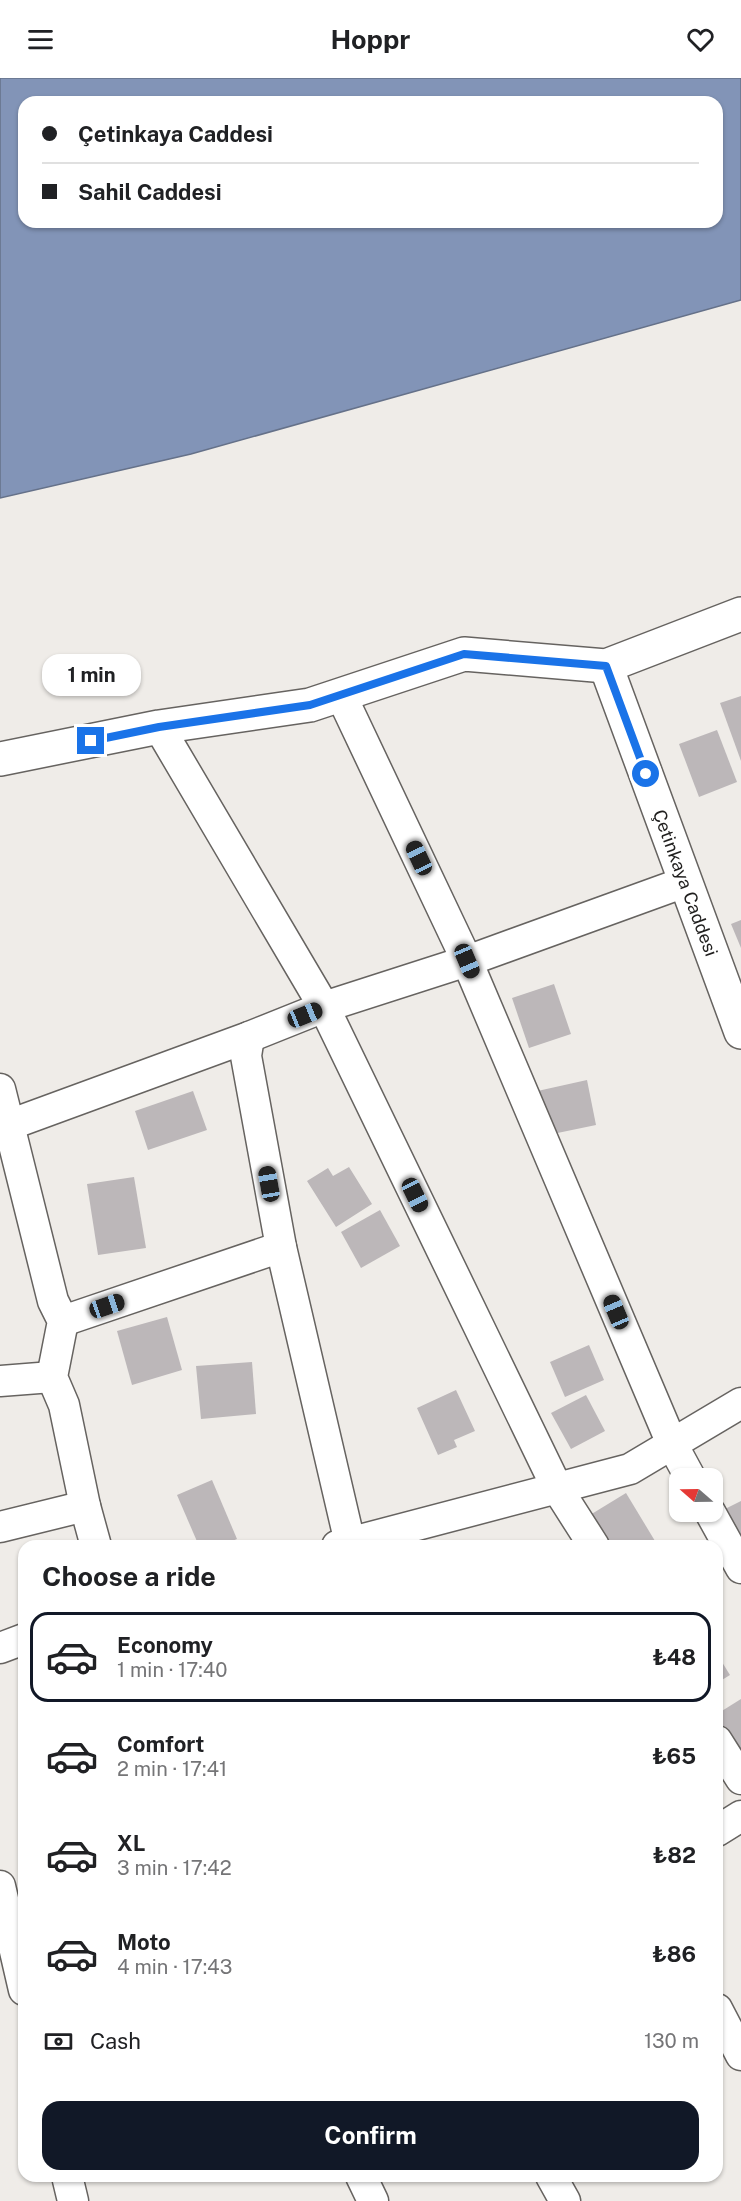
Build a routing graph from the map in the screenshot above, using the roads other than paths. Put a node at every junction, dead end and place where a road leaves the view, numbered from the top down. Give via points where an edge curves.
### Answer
1 (741, 614) edge
2 (606, 666) junction
3 (341, 694) junction
4 (159, 727) junction
5 (0, 759) edge
6 (685, 882) junction
7 (467, 961) junction
8 (324, 1007) junction
9 (741, 1032) edge
10 (249, 1037) junction
11 (0, 1089) edge
12 (9, 1125) junction
13 (281, 1247) junction
14 (63, 1321) junction
15 (52, 1377) junction
16 (0, 1381) edge
17 (741, 1402) edge
18 (672, 1444) junction
19 (685, 1468) edge
20 (557, 1488) junction
21 (85, 1506) junction
22 (716, 1522) edge
23 (0, 1527) edge
24 (94, 1540) edge
25 (343, 1540) edge
26 (363, 1540) edge
27 (590, 1540) edge
28 (741, 1568) edge
29 (18, 1641) edge
30 (0, 1648) edge
31 (723, 1750) edge
32 (741, 1779) edge
33 (741, 1816) edge
34 (723, 1827) edge
35 (0, 1886) edge
36 (18, 1964) edge
37 (723, 2020) edge
38 (741, 2055) edge
39 (68, 2182) edge
40 (364, 2182) edge
41 (554, 2182) edge
42 (73, 2201) edge
43 (373, 2201) edge
44 (565, 2201) edge

1 - 2 street
2 - 3 street via 464,654
2 - 6 street, Çetinkaya Caddesi
3 - 4 street via 310,705
3 - 7 street
4 - 5 street
4 - 8 street
6 - 7 street
6 - 9 street, Çetinkaya Caddesi
7 - 8 street
7 - 18 street
8 - 10 street
8 - 20 street
10 - 12 street
10 - 13 street via 246,1056
11 - 12 street
12 - 14 street via 53,1301
13 - 14 street
13 - 25 street
14 - 15 street
15 - 16 street
15 - 21 street via 64,1405
17 - 18 street
18 - 19 street
18 - 20 street via 630,1469
20 - 26 street
20 - 27 street
21 - 23 street
21 - 24 street
22 - 28 street
29 - 30 street
31 - 32 street
33 - 34 street
35 - 36 street
37 - 38 street
39 - 42 street
40 - 43 street
41 - 44 street

